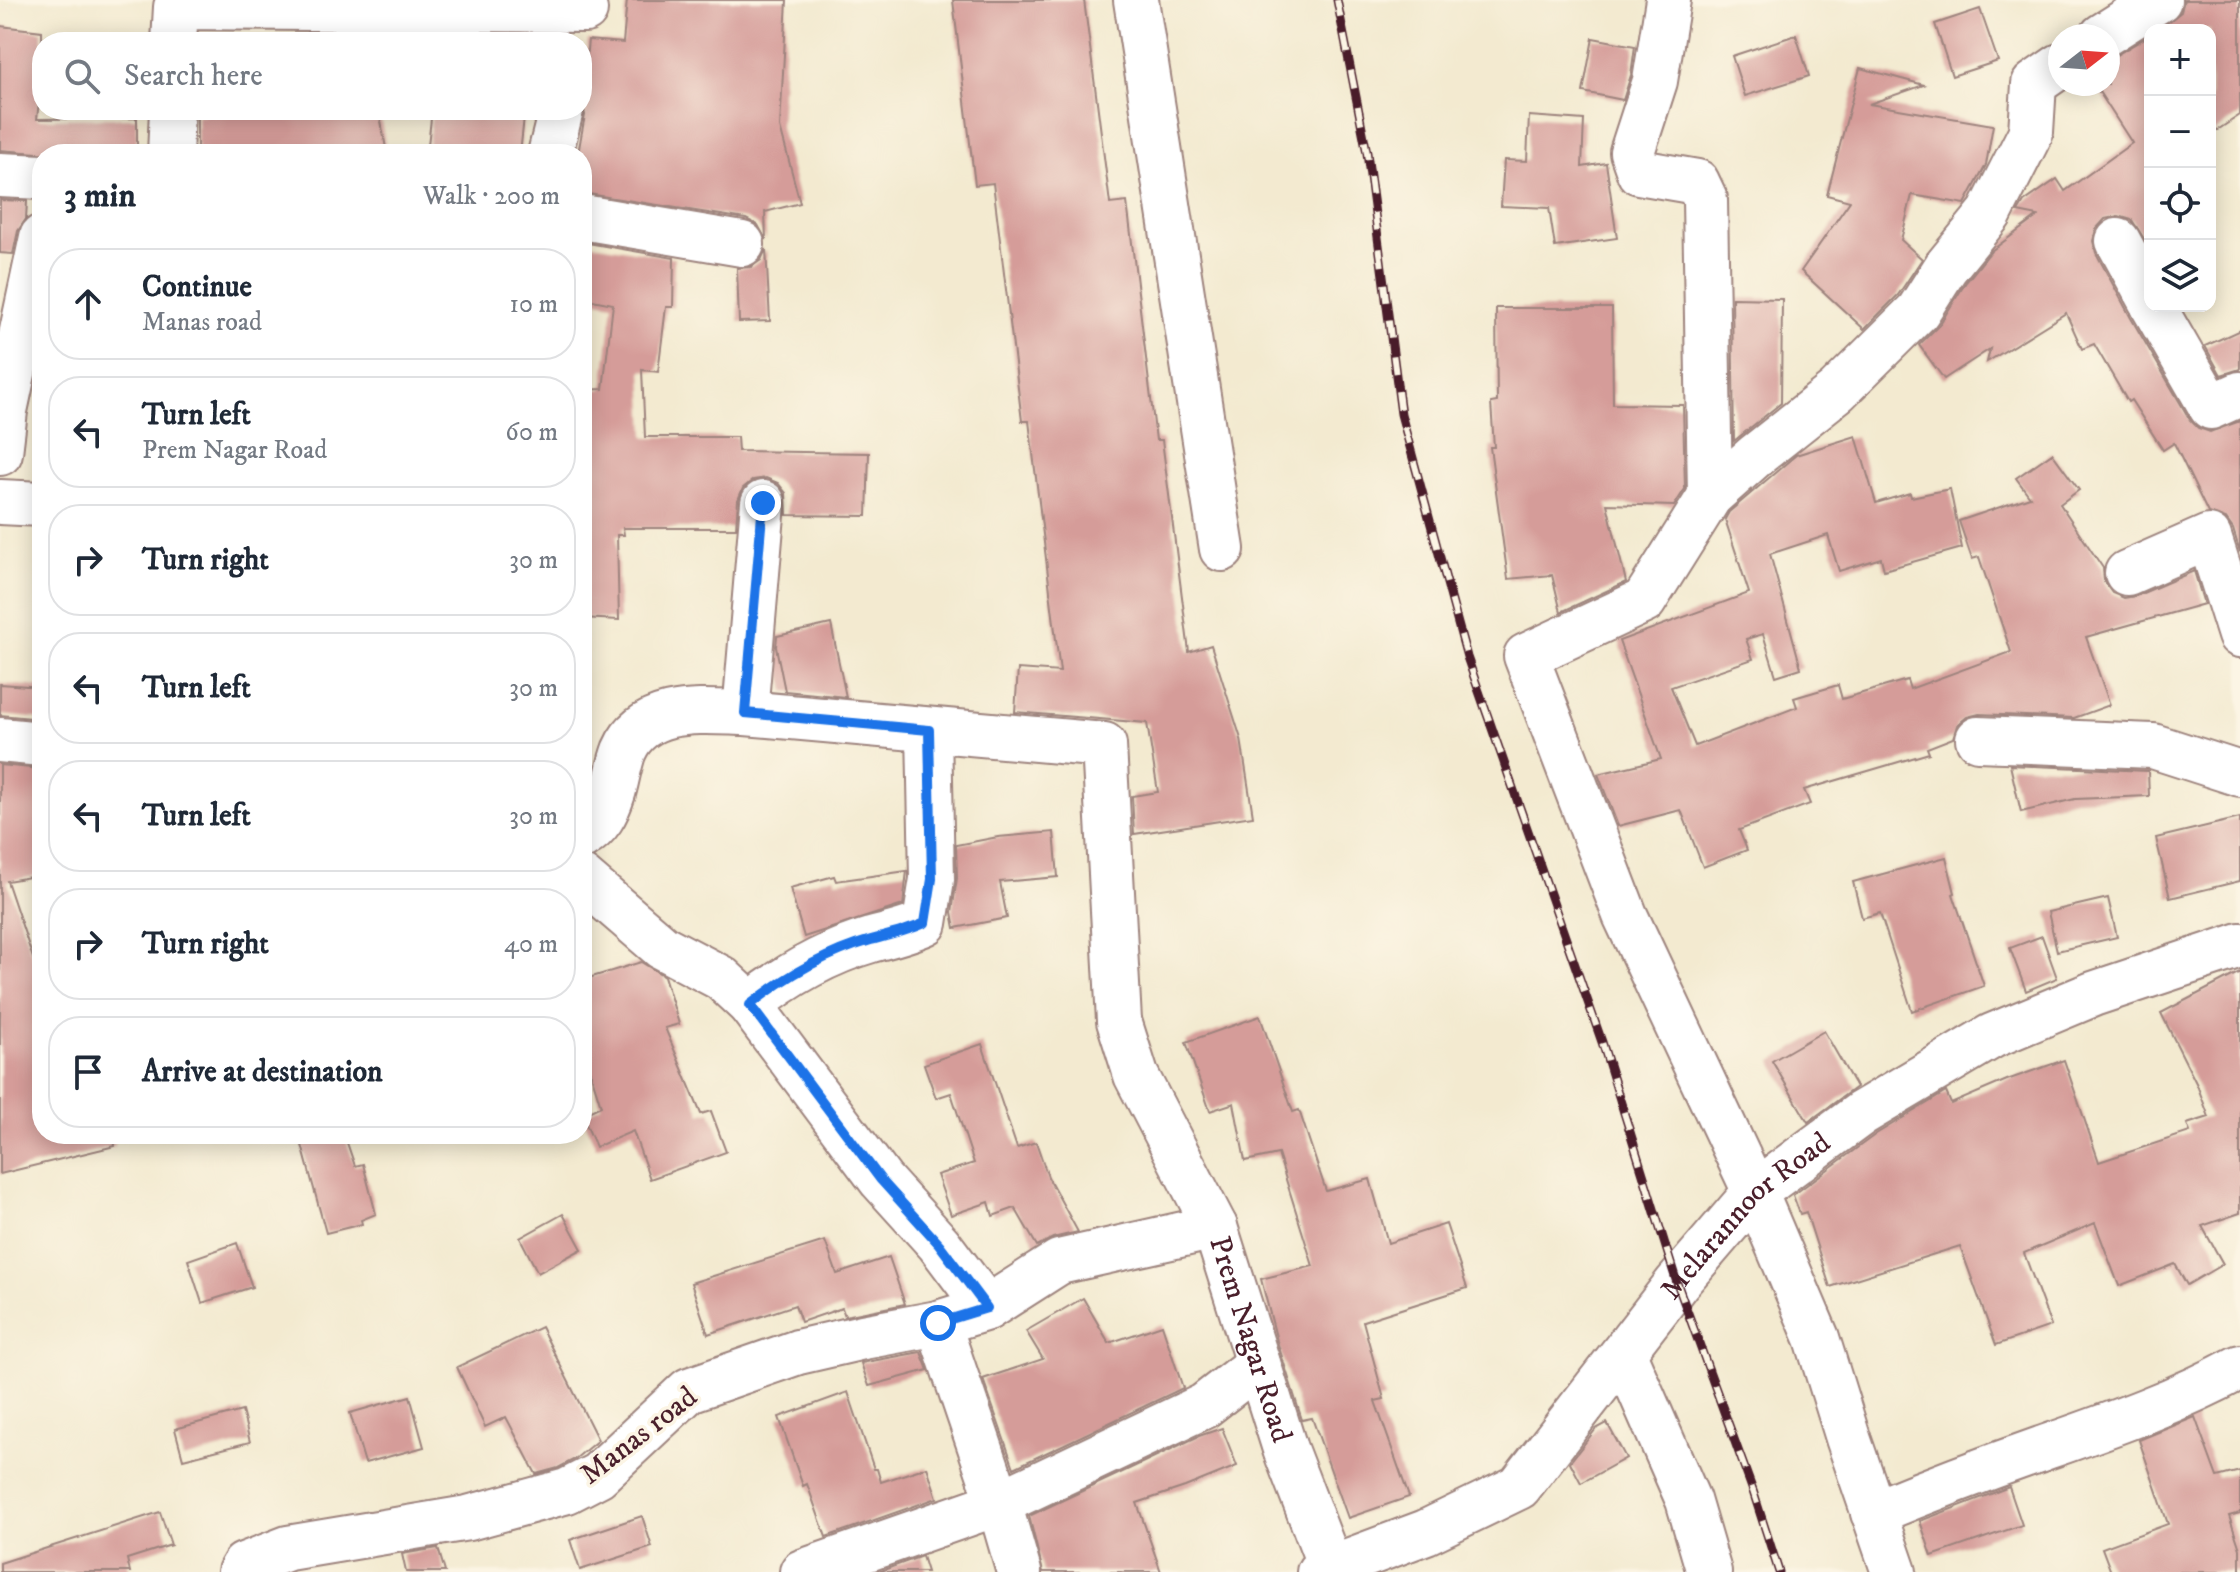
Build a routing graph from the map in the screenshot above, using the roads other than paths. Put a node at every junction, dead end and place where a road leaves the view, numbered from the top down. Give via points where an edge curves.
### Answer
1 (1136, 0) edge
2 (1668, 0) edge
3 (2159, 0) edge
4 (583, 17) edge
5 (2120, 25) edge
6 (175, 32) edge
7 (2048, 74) edge
8 (172, 120) edge
9 (558, 120) edge
10 (170, 144) edge
11 (552, 144) edge
12 (0, 175) edge
13 (32, 177) edge
14 (592, 219) edge
15 (2118, 241) dead end
16 (742, 244) dead end
17 (32, 284) edge
18 (2144, 289) edge
19 (2156, 312) edge
20 (2240, 394) edge
21 (0, 453) edge
22 (1710, 496) junction
23 (0, 502) edge
24 (763, 503) dead end
25 (32, 504) edge
26 (1222, 549) dead end
27 (2127, 573) dead end
28 (2240, 635) edge
29 (745, 713) junction
30 (929, 730) junction
31 (1978, 739) dead end
32 (0, 740) edge
33 (32, 743) edge
34 (2240, 774) edge
35 (592, 831) edge
36 (592, 887) edge
37 (2240, 945) edge
38 (750, 1005) junction
39 (1755, 1192) junction
40 (1215, 1227) junction
41 (987, 1308) junction
42 (938, 1323) junction
43 (1624, 1354) junction
44 (1258, 1364) junction
45 (2240, 1367) edge
46 (999, 1503) junction
47 (1873, 1513) junction
48 (1324, 1569) edge
49 (240, 1572) edge
50 (802, 1572) edge
51 (1019, 1572) edge
52 (1709, 1572) edge
53 (1894, 1572) edge

1 - 26 street
2 - 22 street via 1655,81 1632,152 1639,172 1697,182 1705,199
3 - 5 street
4 - 6 street via 176,7
7 - 22 street via 2034,84 2031,132 1990,213 1918,311 1837,391
8 - 10 street
9 - 11 street
12 - 13 street
14 - 16 street
15 - 18 street
17 - 21 street
19 - 20 street via 2211,407
22 - 39 street via 1644,601 1526,656 1625,915
23 - 25 street
24 - 29 street
27 - 28 street via 2209,537
29 - 30 street
29 - 35 street via 693,711 640,727 624,750 609,806
30 - 38 street via 932,879 925,923 830,955 783,978
30 - 40 street via 1104,745 1119,1021 1136,1075
31 - 34 street via 2153,746
32 - 33 street
36 - 38 street via 662,947 721,978
37 - 39 street, Melarannoor Road via 2093,994 1992,1036 1862,1113
38 - 41 street via 881,1180
39 - 43 street, Melarannoor Road
39 - 47 street via 1817,1338
40 - 41 street, Prem Nagar Road via 1059,1262
40 - 44 street, Prem Nagar Road
41 - 42 street, Manas road
42 - 46 street
42 - 49 street, Manas road via 798,1352 689,1390 598,1475 567,1491 468,1518 288,1548 244,1565
43 - 48 street, Melarannoor Road via 1519,1487 1426,1532
43 - 52 street via 1688,1500
44 - 46 street via 1204,1406
44 - 48 street, Prem Nagar Road
45 - 47 street via 2124,1421
46 - 50 street
46 - 51 street
47 - 53 street

